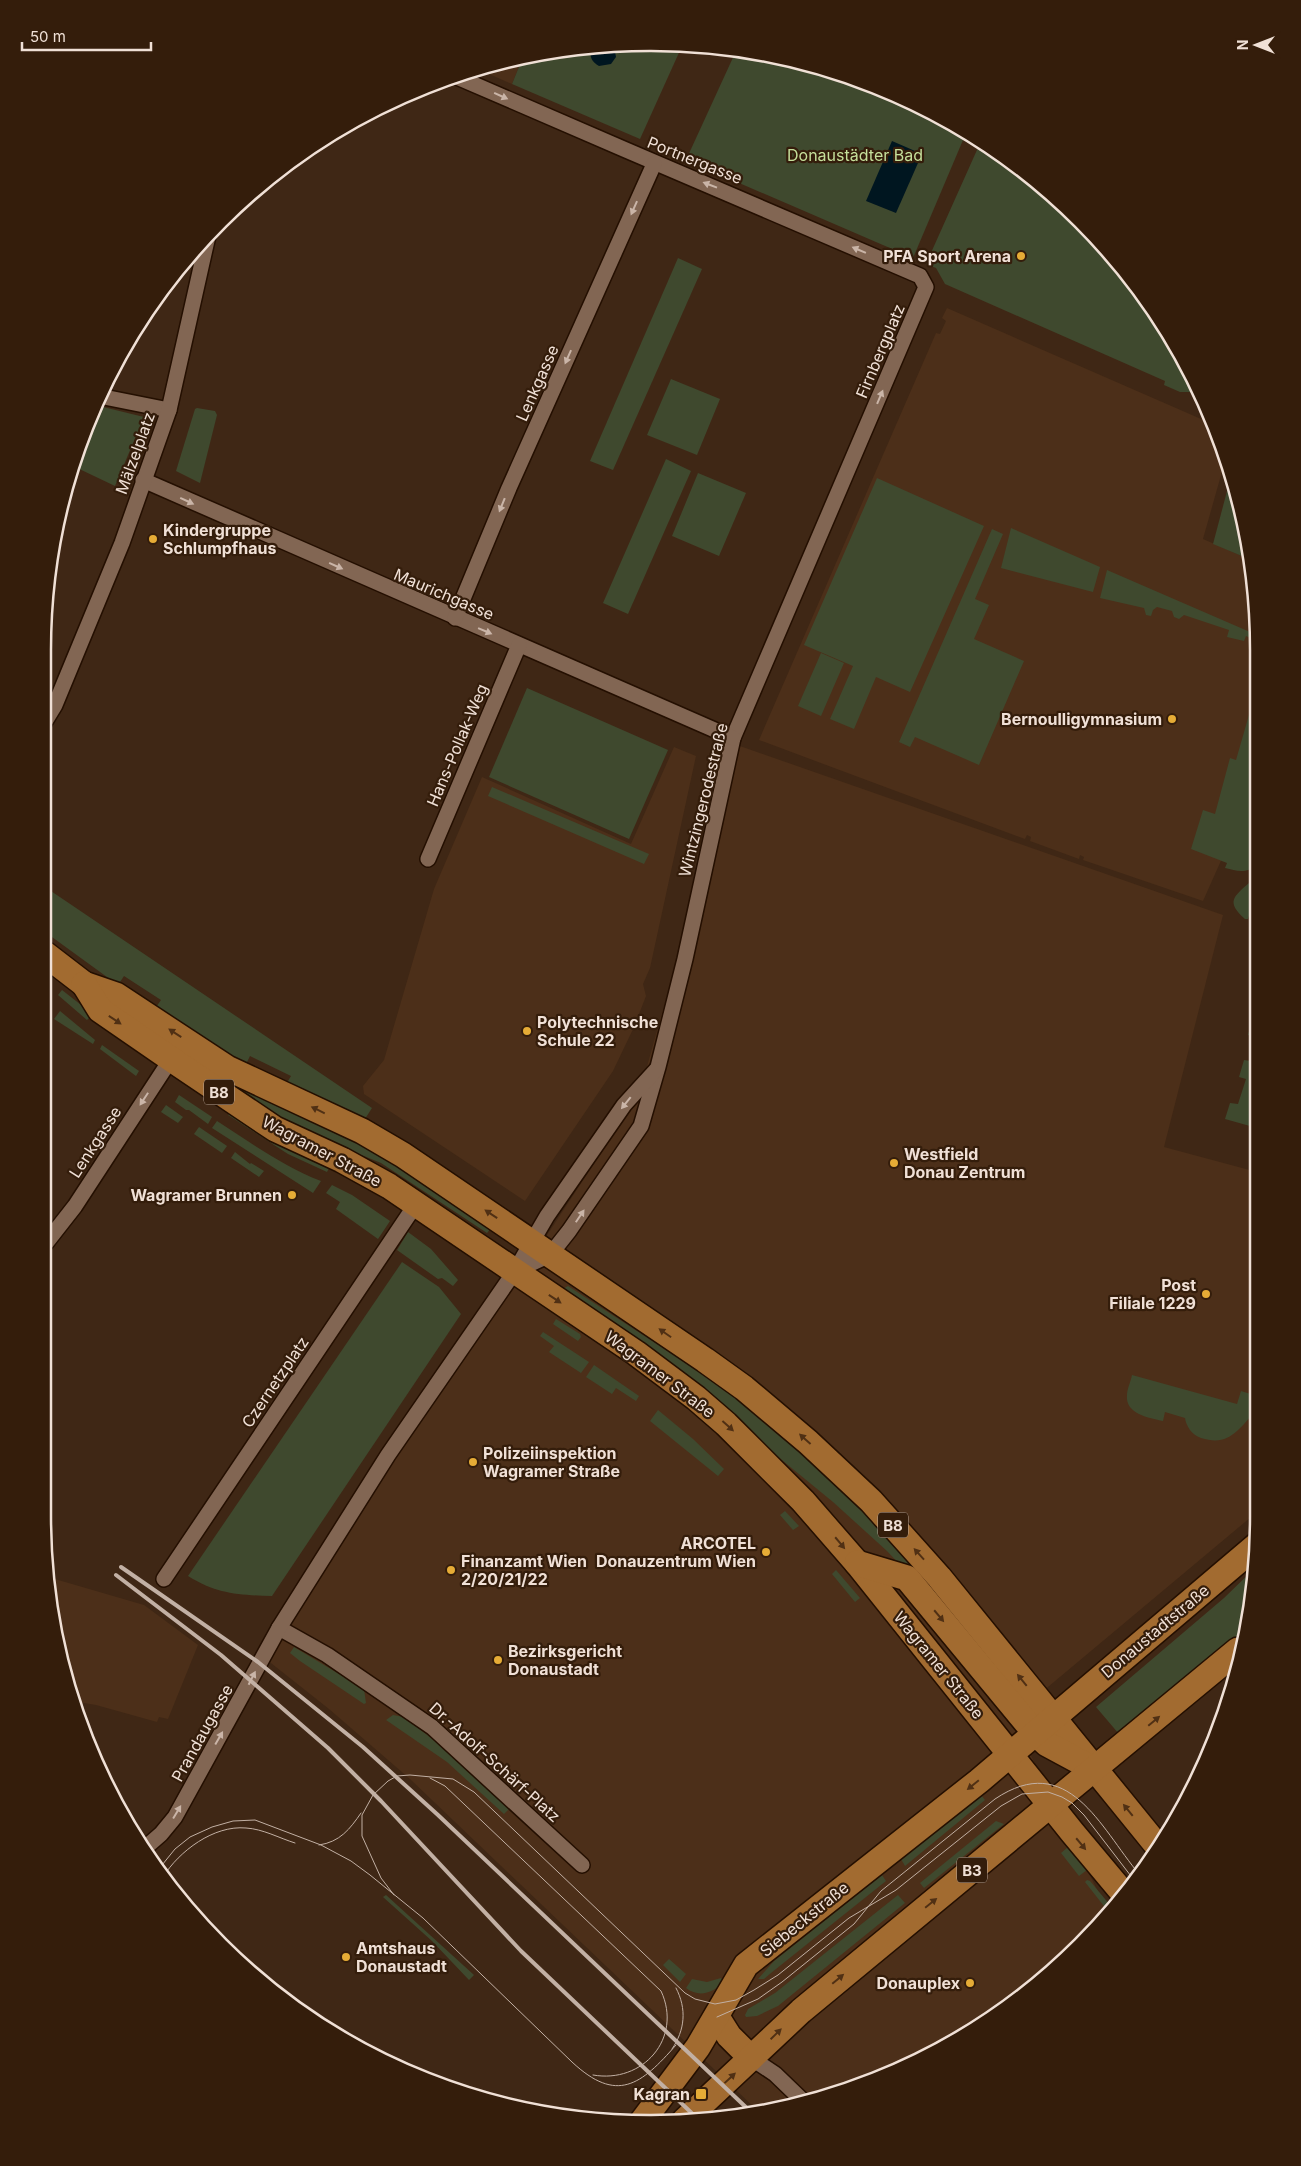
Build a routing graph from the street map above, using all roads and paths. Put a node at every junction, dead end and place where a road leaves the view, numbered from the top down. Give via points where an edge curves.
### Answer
1 (466, 81) edge
2 (654, 164) junction
3 (205, 250) edge
4 (920, 276) joint
5 (107, 398) edge
6 (169, 410) junction
7 (860, 441) joint
8 (143, 480) junction
9 (455, 618) junction
10 (518, 645) junction
11 (51, 711) edge
12 (733, 738) junction
13 (428, 859) dead end
14 (51, 959) edge
15 (84, 984) junction
16 (171, 1059) junction
17 (658, 1067) junction
18 (416, 1204) junction
19 (51, 1236) edge
20 (541, 1248) junction
21 (514, 1271) junction
22 (1248, 1552) edge
23 (857, 1563) junction
24 (164, 1579) dead end
25 (279, 1628) junction
26 (1233, 1654) edge
27 (1044, 1725) junction
28 (1010, 1754) junction
29 (1095, 1769) junction
30 (1051, 1806) junction
31 (1153, 1841) edge
32 (150, 1844) edge
33 (582, 1865) dead end
34 (1119, 1889) edge
35 (717, 2017) junction
36 (751, 2058) junction
37 (798, 2096) edge
38 (693, 2113) edge
39 (647, 2115) edge

1 -> 2 street, Portnergasse
4 -> 2 street, Portnergasse via 718,188
2 -> 9 street, Lenkgasse via 509,488
3 - 6 street
7 -> 4 street, Firnbergplatz via 926,287
5 - 6 street, Mälzelplatz
6 - 8 street, Mälzelplatz
7 - 12 street, Wintzingerodestraße
8 -> 9 street, Maurichgasse
8 - 11 street, Mälzelplatz via 122,543
9 -> 10 street, Maurichgasse
10 - 12 street, Maurichgasse
10 - 13 street, Hans-Pollak-Weg
12 - 17 street, Wintzingerodestraße
14 - 15 main road, Wagramer Straße / B8
15 -> 16 main road, Wagramer Straße / B8 via 100,1010
20 -> 15 main road, Wagramer Straße / B8 via 362,1131 227,1068 116,995
16 - 18 main road, Wagramer Straße / B8 via 275,1129 372,1176
16 -> 19 street, Lenkgasse via 75,1206
17 -> 20 street, Wintzingerodestraße via 624,1105
20 -> 17 street, Wintzingerodestraße via 569,1231 641,1126
18 - 21 main road, Wagramer Straße / B8
18 - 24 street, Czernetzplatz
20 - 21 street
20 - 21 street
27 -> 20 main road, Wagramer Straße / B8 via 927,1563 814,1447 744,1388
21 -> 23 main road, Wagramer Straße / B8 via 636,1353 696,1398 776,1473
21 - 25 street via 388,1454
22 - 27 main road, Donaustadtstraße
23 -> 27 main road via 907,1578
23 - 28 main road, Wagramer Straße / B8
32 -> 25 street, Prandaugasse via 175,1816
25 - 33 street, Dr.-Adolf-Schärf-Platz via 327,1655 432,1727
29 -> 26 main road, B3
27 - 28 main road, Donaustadtstraße
27 - 29 main road, Wagramer Straße / B8
28 - 30 main road, Wagramer Straße / B8
28 -> 35 main road, Siebeckstraße via 746,1965
29 - 30 main road, B3
31 -> 29 main road, Wagramer Straße / B8
30 -> 34 main road, Wagramer Straße / B8
36 -> 30 main road, B3 via 800,2011
35 - 36 main road via 729,2036
35 - 39 main road, Siebeckstraße via 682,2070
36 - 37 street via 775,2074
38 -> 36 main road, B3

